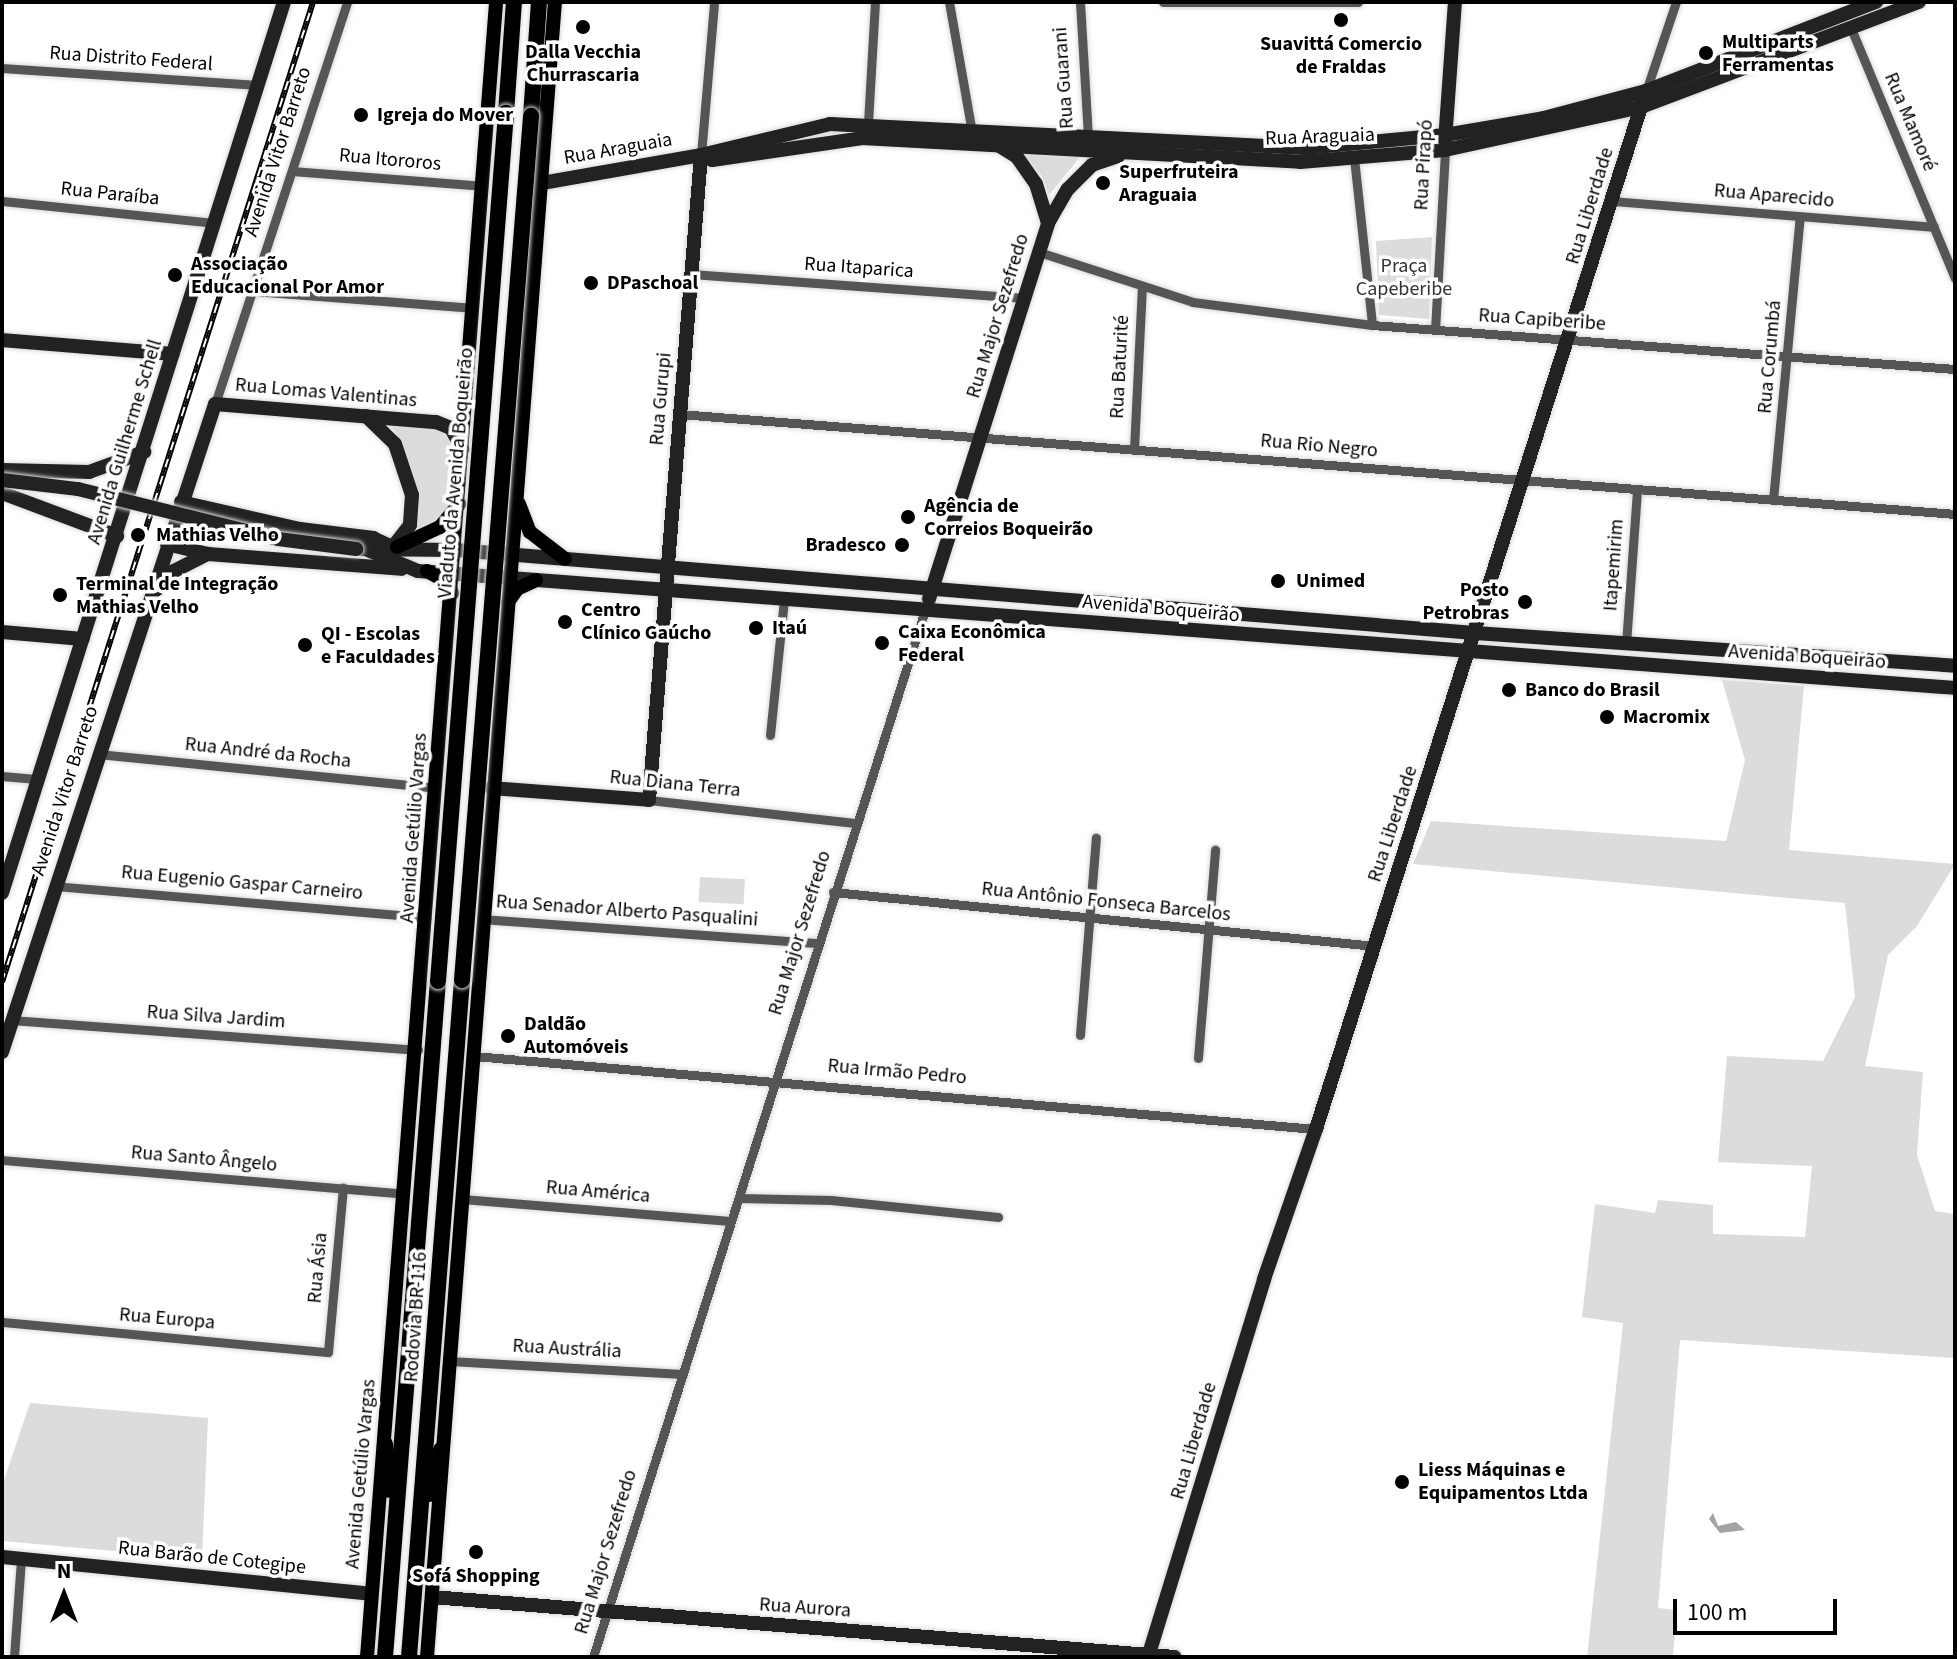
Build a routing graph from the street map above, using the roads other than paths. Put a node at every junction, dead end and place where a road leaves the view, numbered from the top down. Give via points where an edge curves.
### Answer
1 (284, 2) edge
2 (347, 2) edge
3 (496, 2) edge
4 (514, 2) edge
5 (539, 2) edge
6 (555, 2) edge
7 (714, 2) edge
8 (875, 2) edge
9 (949, 2) edge
10 (1080, 2) edge
11 (1163, 2) edge
12 (1358, 2) edge
13 (1455, 2) edge
14 (1676, 2) edge
15 (1876, 2) edge
16 (1919, 2) edge
17 (1850, 25) junction
18 (2, 68) edge
19 (257, 85) junction
20 (1646, 91) junction
21 (1641, 107) junction
22 (868, 123) junction
23 (972, 135) junction
24 (1445, 142) junction
25 (1018, 145) junction
26 (1090, 151) junction
27 (701, 155) junction
28 (1354, 158) junction
29 (293, 171) junction
30 (542, 183) junction
31 (483, 186) junction
32 (2, 201) edge
33 (1612, 201) junction
34 (1800, 216) junction
35 (214, 223) junction
36 (1048, 223) junction
37 (1934, 227) junction
38 (1039, 252) junction
39 (691, 274) junction
40 (1955, 278) edge
41 (1142, 286) junction
42 (254, 291) junction
43 (1025, 298) junction
44 (473, 308) junction
45 (1372, 325) junction
46 (1435, 330) junction
47 (2, 340) edge
48 (1568, 340) junction
49 (172, 354) junction
50 (1788, 357) junction
51 (1955, 369) edge
52 (215, 404) junction
53 (679, 414) junction
54 (366, 415) junction
55 (981, 436) junction
56 (1134, 449) junction
57 (144, 452) junction
58 (463, 453) junction
59 (2, 470) edge
60 (462, 478) junction
61 (2, 480) edge
62 (1523, 481) junction
63 (517, 484) junction
64 (1637, 489) junction
65 (2, 493) edge
66 (187, 500) junction
67 (460, 500) junction
68 (1773, 500) junction
69 (1955, 514) edge
70 (117, 536) junction
71 (167, 544) junction
72 (393, 547) junction
73 (362, 550) junction
74 (456, 550) junction
75 (208, 554) junction
76 (511, 554) junction
77 (565, 559) junction
78 (666, 569) junction
79 (423, 571) junction
80 (455, 573) junction
81 (510, 578) junction
82 (536, 580) junction
83 (665, 590) junction
84 (932, 590) junction
85 (453, 598) junction
86 (784, 599) junction
87 (149, 600) junction
88 (508, 602) junction
89 (925, 610) junction
90 (2, 632) edge
91 (1475, 633) junction
92 (83, 639) junction
93 (1626, 644) junction
94 (449, 647) junction
95 (504, 651) junction
96 (1469, 652) junction
97 (1955, 666) edge
98 (1955, 688) edge
99 (770, 735) dead end
100 (98, 754) junction
101 (2, 776) edge
102 (36, 779) junction
103 (436, 788) junction
104 (491, 788) junction
105 (649, 800) junction
106 (855, 823) junction
107 (1096, 838) dead end
108 (1215, 850) dead end
109 (54, 886) junction
110 (833, 892) junction
111 (2, 893) edge
112 (427, 917) junction
113 (482, 919) junction
114 (1090, 919) junction
115 (1208, 930) junction
116 (818, 943) junction
117 (1375, 946) junction
118 (438, 981) joint
119 (12, 1020) junction
120 (1080, 1035) dead end
121 (418, 1050) junction
122 (2, 1052) edge
123 (474, 1056) junction
124 (1198, 1058) dead end
125 (775, 1079) junction
126 (1316, 1129) junction
127 (2, 1160) edge
128 (343, 1188) junction
129 (404, 1194) junction
130 (739, 1198) junction
131 (462, 1199) junction
132 (998, 1217) dead end
133 (730, 1221) junction
134 (2, 1322) edge
135 (328, 1352) joint
136 (449, 1361) junction
137 (683, 1374) junction
138 (385, 1444) junction
139 (441, 1450) junction
140 (393, 1538) junction
141 (418, 1538) junction
142 (2, 1557) edge
143 (21, 1559) junction
144 (371, 1594) junction
145 (432, 1597) junction
146 (608, 1612) junction
147 (1148, 1656) edge
148 (14, 1657) edge
149 (367, 1657) edge
150 (385, 1657) edge
151 (409, 1657) edge
152 (427, 1657) edge
153 (593, 1657) edge
154 (1175, 1657) edge

1 - 19 main road, Avenida Guilherme Schell
2 - 29 street, Avenida Vitor Barreto
3 - 31 main road, Avenida Getúlio Vargas
4 - 118 highway, Viaduto da Avenida Boqueirão, bridge
5 - 141 highway, Rodovia BR-116, bridge
6 - 30 main road
7 - 27 street, Rua Gurupi
8 - 22 street
9 - 23 street
10 - 26 street, Rua Guarani
11 - 12 street
13 - 24 main road, Rua Pirapó
14 - 20 street, Rua Liberdade
15 - 20 main road, Rua Araguaia
16 - 17 main road, Rua Araguaia
17 - 21 main road, Rua Araguaia
17 - 37 street, Rua Mamoré
18 - 19 street, Rua Distrito Federal
19 - 35 main road, Avenida Guilherme Schell
20 - 21 main road, Rua Liberdade
20 - 24 main road, Rua Araguaia
21 - 24 main road, Rua Araguaia
21 - 33 main road, Rua Liberdade
22 - 23 main road, Rua Araguaia
22 - 27 main road, Rua Araguaia via 830,124
23 - 25 main road, Rua Araguaia
23 - 25 main road, Rua Araguaia
23 - 27 main road, Rua Araguaia via 862,138 712,160
24 - 26 main road, Rua Araguaia
24 - 28 main road, Rua Araguaia
24 - 46 street, Rua Pirapó
25 - 26 main road, Rua Araguaia
25 - 36 main road, Rua Major Sezefredo
26 - 28 main road, Rua Araguaia via 1300,162
26 - 36 main road, Rua Major Sezefredo
27 - 30 main road, Rua Araguaia
27 - 39 main road, Rua Gurupi
28 - 45 street
29 - 31 street, Rua Itororos
29 - 42 street, Avenida Vitor Barreto
30 - 63 main road
31 - 44 main road, Avenida Getúlio Vargas
32 - 35 street, Rua Paraíba
33 - 34 street, Rua Aparecido
33 - 48 main road, Rua Liberdade
34 - 37 street, Rua Aparecido
34 - 50 street, Rua Corumbá
35 - 49 main road, Avenida Guilherme Schell
36 - 38 main road, Rua Major Sezefredo
37 - 40 street, Rua Mamoré
38 - 41 street, Rua Capiberibe
38 - 43 main road, Rua Major Sezefredo
39 - 43 street, Rua Itaparica
39 - 53 main road, Rua Gurupi
41 - 45 street, Rua Capiberibe via 1193,302
41 - 56 street, Rua Baturité
42 - 44 street
42 - 52 street, Avenida Vitor Barreto
43 - 55 main road, Rua Major Sezefredo
44 - 58 main road, Avenida Getúlio Vargas
45 - 46 street, Rua Capiberibe
46 - 48 street, Rua Capiberibe
47 - 49 main road
48 - 50 street, Rua Capiberibe
48 - 62 main road, Rua Liberdade
49 - 57 main road, Avenida Guilherme Schell
50 - 51 street, Rua Capiberibe
50 - 68 street, Rua Corumbá
52 - 54 main road, Rua Lomas Valentinas
52 - 66 main road, Avenida Vitor Barreto
53 - 55 street, Rua Rio Negro
53 - 78 main road, Rua Gurupi
54 - 58 main road, Rua Lomas Valentinas via 446,425 458,437
54 - 72 main road via 395,444 412,495 410,525
55 - 56 street, Rua Rio Negro
55 - 84 main road, Rua Major Sezefredo
56 - 62 street, Rua Rio Negro
57 - 59 main road via 89,472
57 - 70 main road, Avenida Guilherme Schell
58 - 60 main road, Avenida Getúlio Vargas
60 - 63 main road via 483,502 500,499
60 - 67 main road, Avenida Getúlio Vargas
61 - 73 main road, Avenida Boqueirão, bridge via 78,489 278,539
62 - 64 street, Rua Rio Negro
62 - 91 main road, Rua Liberdade
63 - 76 main road
63 - 77 main road via 526,526
64 - 68 street, Rua Rio Negro
64 - 93 street, Itapemirim
65 - 70 main road
66 - 71 main road, Avenida Vitor Barreto
66 - 72 main road via 281,525 373,538
67 - 72 main road via 440,527
67 - 74 main road, Avenida Getúlio Vargas
68 - 69 street, Rua Rio Negro
70 - 92 main road, Avenida Guilherme Schell
71 - 75 main road
71 - 87 main road, Avenida Vitor Barreto
72 - 73 main road, Avenida Boqueirão
72 - 74 main road, Avenida Boqueirão
73 - 79 main road, Avenida Boqueirão
74 - 76 main road, Avenida Boqueirão
74 - 80 main road, Avenida Getúlio Vargas
75 - 79 main road
75 - 87 main road via 174,571
76 - 77 main road, Avenida Boqueirão
76 - 81 main road
77 - 78 main road, Avenida Boqueirão
78 - 83 main road, Rua Gurupi
78 - 84 main road, Avenida Boqueirão
79 - 80 main road, Avenida Boqueirão
79 - 85 main road via 448,582
80 - 81 main road, Avenida Boqueirão
80 - 85 main road, Avenida Getúlio Vargas
81 - 82 main road, Avenida Boqueirão
81 - 88 main road
82 - 83 main road, Avenida Boqueirão
82 - 88 main road via 517,589
83 - 86 main road, Avenida Boqueirão
83 - 105 main road, Rua Gurupi
84 - 89 main road, Rua Major Sezefredo
84 - 91 main road, Avenida Boqueirão
85 - 94 main road, Avenida Getúlio Vargas
86 - 89 main road, Avenida Boqueirão
86 - 99 street
87 - 100 main road, Avenida Vitor Barreto
88 - 95 main road
89 - 96 main road, Avenida Boqueirão
89 - 106 street, Rua Major Sezefredo
90 - 92 main road
91 - 93 main road, Avenida Boqueirão
91 - 96 main road, Rua Liberdade
92 - 102 main road, Avenida Guilherme Schell
93 - 97 main road, Avenida Boqueirão
94 - 95 main road via 468,630 482,628 495,634
94 - 103 main road, Avenida Getúlio Vargas
95 - 104 main road
96 - 98 main road, Avenida Boqueirão
96 - 117 main road, Rua Liberdade
100 - 103 street, Rua André da Rocha
100 - 109 main road, Avenida Vitor Barreto
101 - 102 street
102 - 111 main road, Avenida Guilherme Schell
103 - 112 main road, Avenida Getúlio Vargas
104 - 105 main road, Rua Diana Terra
104 - 113 main road
105 - 106 street, Rua Diana Terra
106 - 110 street, Rua Major Sezefredo
107 - 114 street
108 - 115 street
109 - 112 street, Rua Eugenio Gaspar Carneiro
109 - 119 main road, Avenida Vitor Barreto
110 - 114 street, Rua Antônio Fonseca Barcelos
110 - 116 street, Rua Major Sezefredo
112 - 121 main road, Avenida Getúlio Vargas
113 - 116 street, Rua Senador Alberto Pasqualini
113 - 123 main road
114 - 115 street, Rua Antônio Fonseca Barcelos
114 - 120 street
115 - 117 street, Rua Antônio Fonseca Barcelos
115 - 124 street
116 - 125 street, Rua Major Sezefredo
117 - 126 main road, Rua Liberdade
118 - 140 highway, Rodovia BR-116
119 - 121 street, Rua Silva Jardim
119 - 122 main road, Avenida Vitor Barreto
121 - 129 main road, Avenida Getúlio Vargas
123 - 125 street, Rua Irmão Pedro
123 - 131 main road
125 - 126 street, Rua Irmão Pedro
125 - 130 street, Rua Major Sezefredo
126 - 147 main road, Rua Liberdade
127 - 128 street, Rua Santo Ângelo
128 - 129 street, Rua Santo Ângelo
128 - 135 street, Rua Ásia
129 - 138 main road, Avenida Getúlio Vargas
130 - 132 street via 831,1200
130 - 133 street, Rua Major Sezefredo
131 - 133 street, Rua América
131 - 136 main road
133 - 137 street, Rua Major Sezefredo
134 - 135 street, Rua Europa
136 - 137 street, Rua Austrália
136 - 139 main road
137 - 146 street, Rua Major Sezefredo
138 - 140 highway
138 - 144 main road, Avenida Getúlio Vargas
139 - 141 highway
139 - 145 main road
140 - 150 highway, Rodovia BR-116
141 - 151 highway, Rodovia BR-116
142 - 143 main road, Rua Barão de Cotegipe
143 - 144 main road, Rua Barão de Cotegipe
143 - 148 street
144 - 149 main road, Avenida Getúlio Vargas
145 - 146 main road, Rua Aurora
145 - 152 main road
146 - 147 main road, Rua Aurora
146 - 153 street, Rua Major Sezefredo
147 - 154 main road, Rua Aurora

